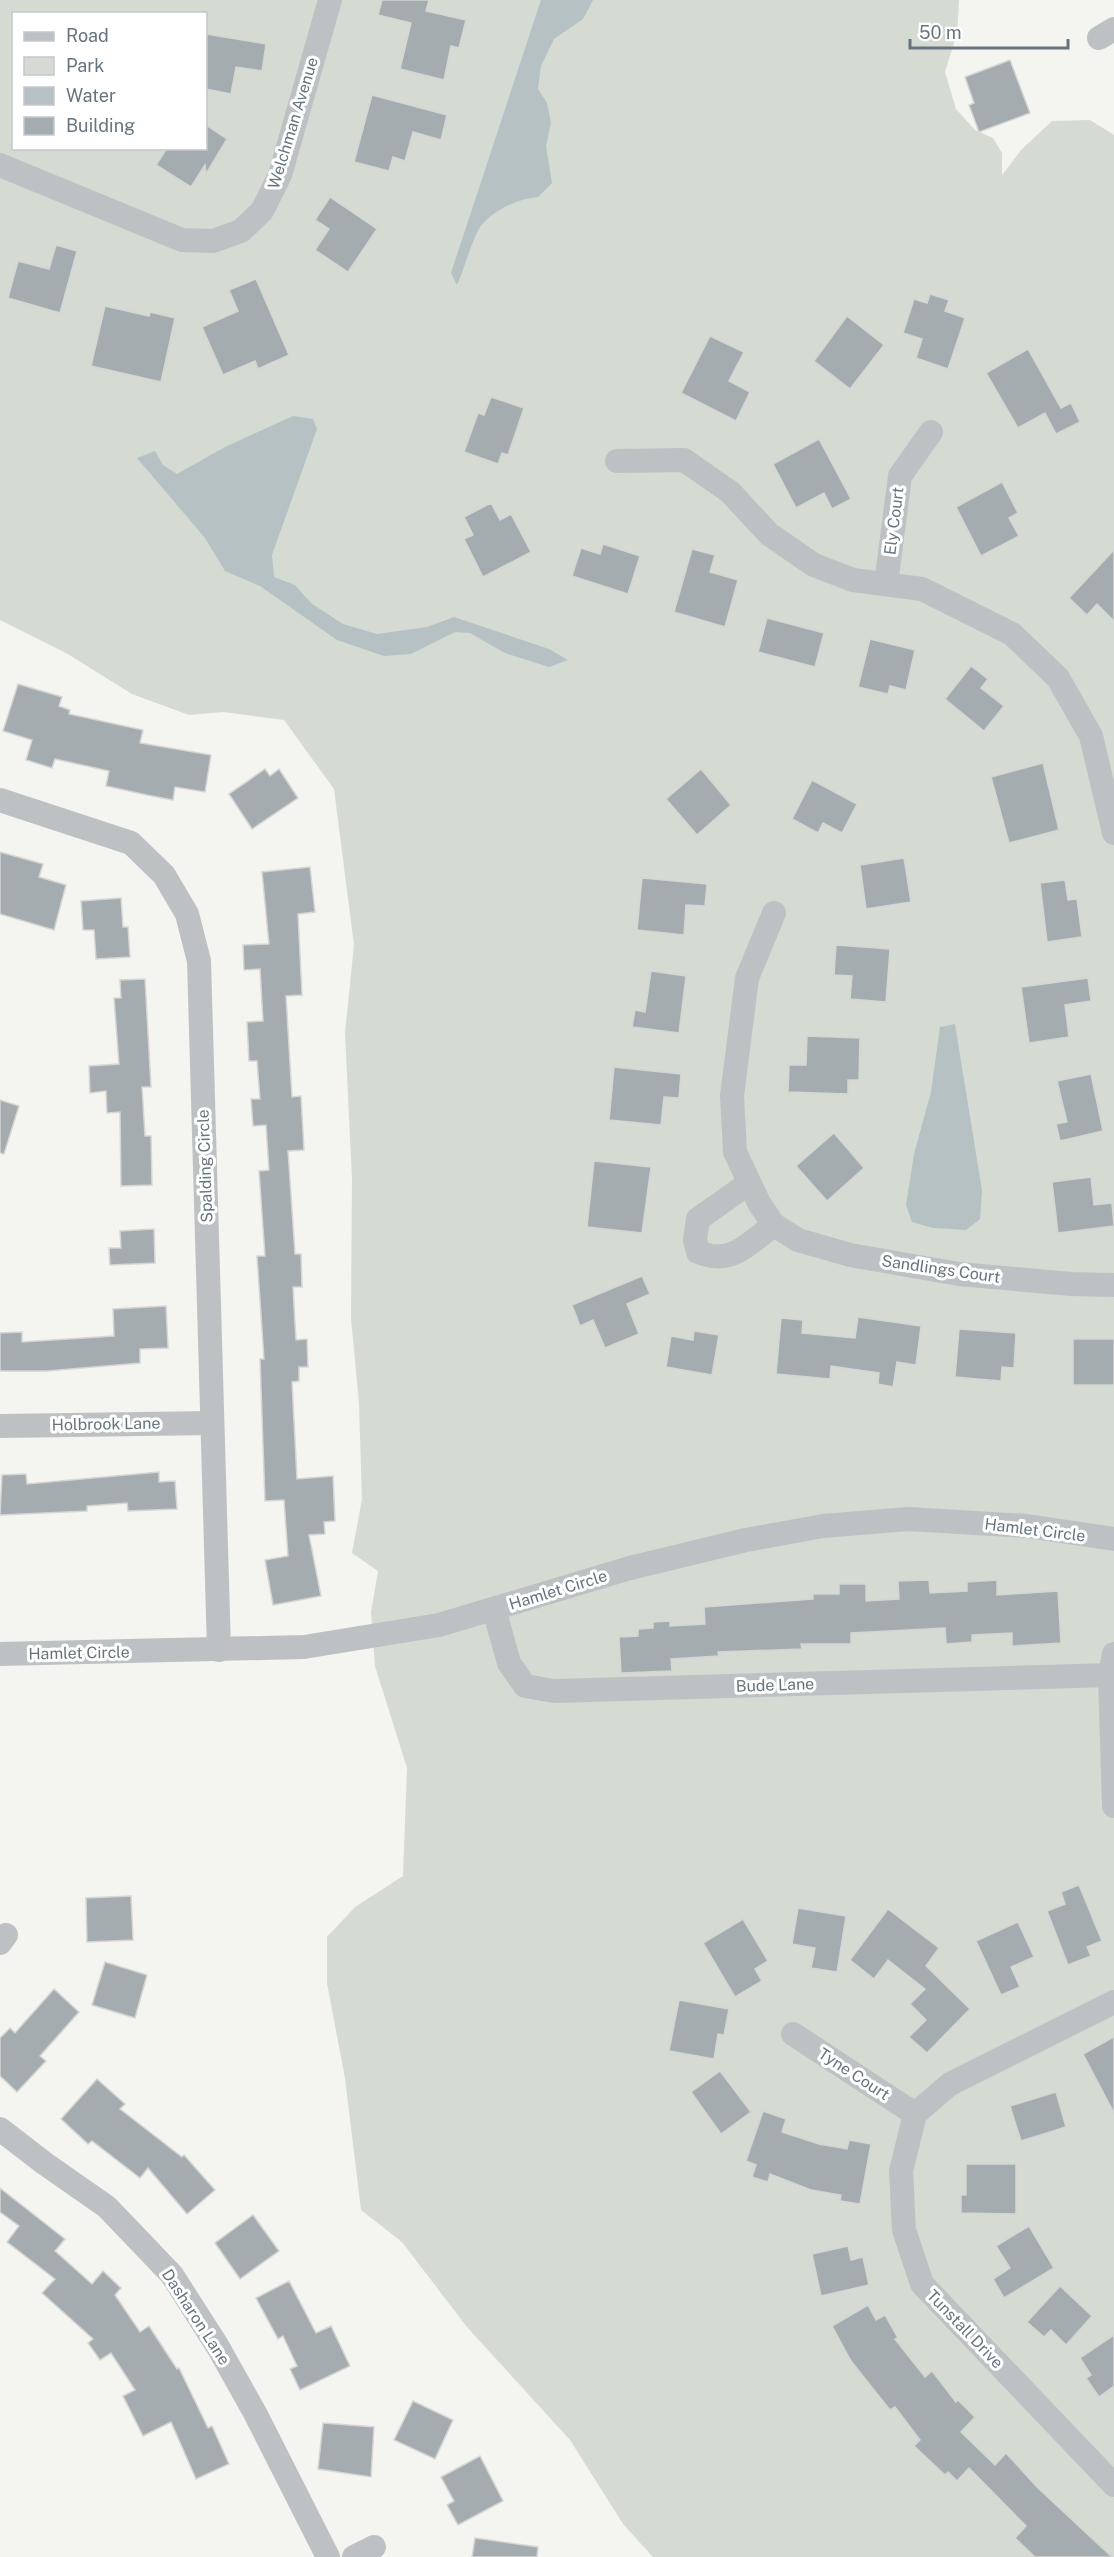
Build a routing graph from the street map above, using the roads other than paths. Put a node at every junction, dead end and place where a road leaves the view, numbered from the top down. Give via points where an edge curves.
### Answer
1 (330, 0) edge
2 (0, 165) edge
3 (931, 432) dead end
4 (617, 461) dead end
5 (886, 584) junction
6 (0, 800) edge
7 (1114, 833) edge
8 (774, 913) dead end
9 (749, 1183) junction
10 (774, 1225) junction
11 (1114, 1286) edge
12 (212, 1423) junction
13 (0, 1425) edge
14 (1114, 1539) edge
15 (494, 1609) junction
16 (219, 1650) junction
17 (0, 1654) edge
18 (1112, 1665) edge
19 (1114, 1806) edge
20 (1114, 2002) edge
21 (793, 2034) dead end
22 (915, 2114) junction
23 (0, 2129) edge
24 (1114, 2485) edge
25 (328, 2557) edge

1 - 2 street, Welchman Avenue via 280,175 262,211 241,231 213,241 182,240
3 - 5 street, Ely Court via 900,476
4 - 5 street via 684,460 730,492 769,534 814,565 853,579
5 - 7 street via 922,589 1012,634 1058,678 1091,736
6 - 12 street, Spalding Circle via 131,843 164,875 188,914 199,961
8 - 9 street, Sandlings Court via 747,978 732,1096 735,1152
9 - 10 street, Sandlings Court
9 - 10 street via 698,1219 694,1240 698,1252 714,1258 729,1257
10 - 11 street, Sandlings Court via 798,1240 849,1256 959,1274
12 - 13 street, Holbrook Lane
12 - 16 street, Spalding Circle
14 - 15 street, Hamlet Circle via 1027,1526 908,1519 823,1526 630,1568
15 - 16 street, Hamlet Circle via 439,1625 304,1647
15 - 18 street, Bude Lane via 509,1662 525,1686 554,1691
16 - 17 street, Hamlet Circle
18 - 19 street
20 - 22 street via 950,2084
21 - 22 street, Tyne Court
22 - 24 street, Tunstall Drive via 901,2171 904,2230 922,2284
23 - 25 street, Dasharon Lane via 107,2207 172,2274 255,2413

